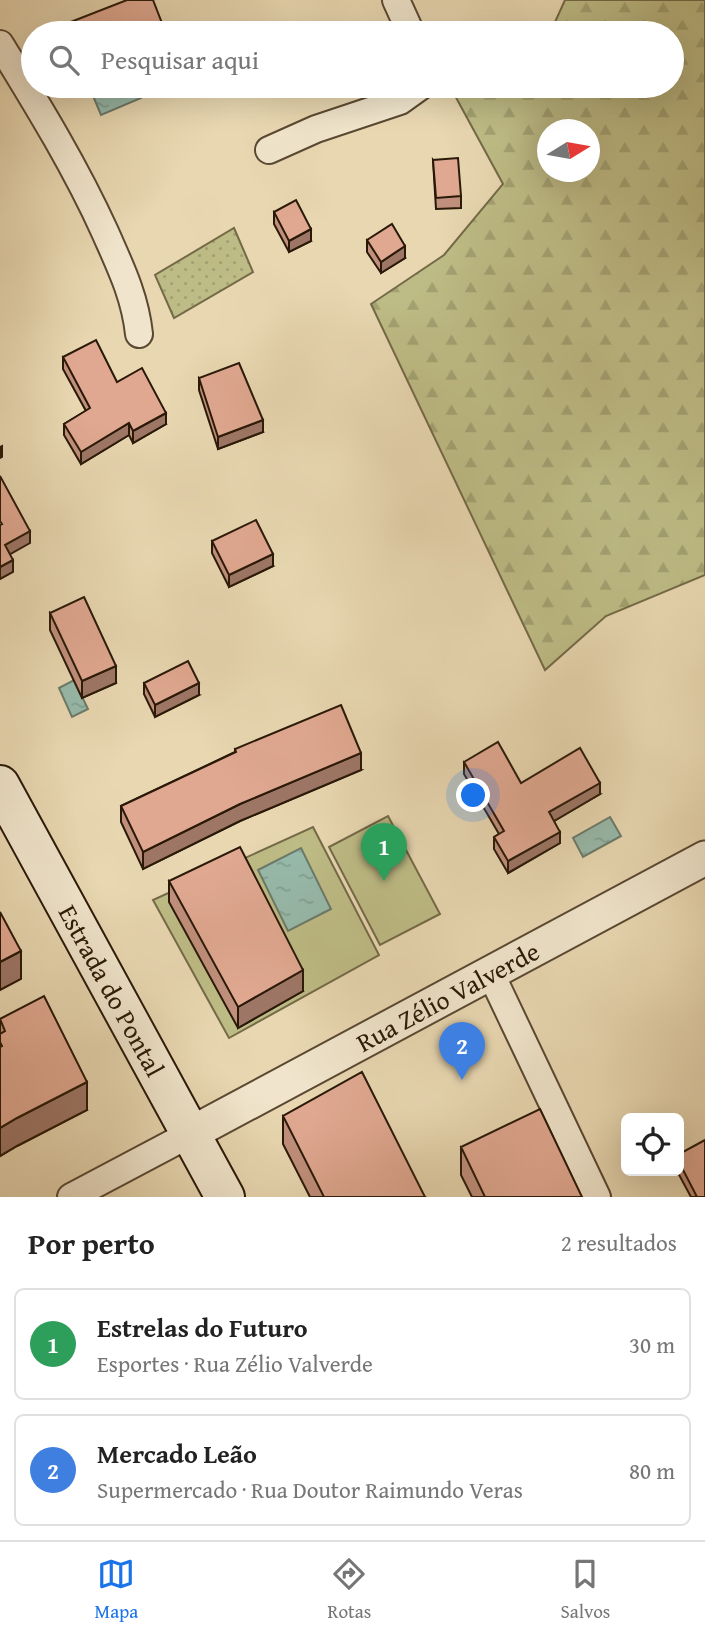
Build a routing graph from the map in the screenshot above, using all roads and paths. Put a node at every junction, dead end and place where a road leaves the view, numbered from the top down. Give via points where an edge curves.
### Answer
1 (396, 0) edge
2 (406, 21) edge
3 (0, 44) edge
4 (21, 78) edge
5 (34, 98) edge
6 (404, 98) edge
7 (269, 150) dead end
8 (139, 334) dead end
9 (0, 785) edge
10 (705, 858) edge
11 (490, 972) junction
12 (191, 1134) junction
13 (71, 1197) edge
14 (225, 1197) edge
15 (597, 1197) edge

1 - 2 street
3 - 4 street
5 - 8 street via 91,201 130,287
6 - 7 street
9 - 12 main road, Estrada do Pontal
10 - 11 street, Rua Zélio Valverde
11 - 12 street, Rua Zélio Valverde
11 - 15 street
12 - 13 street
12 - 14 main road, Estrada do Pontal

